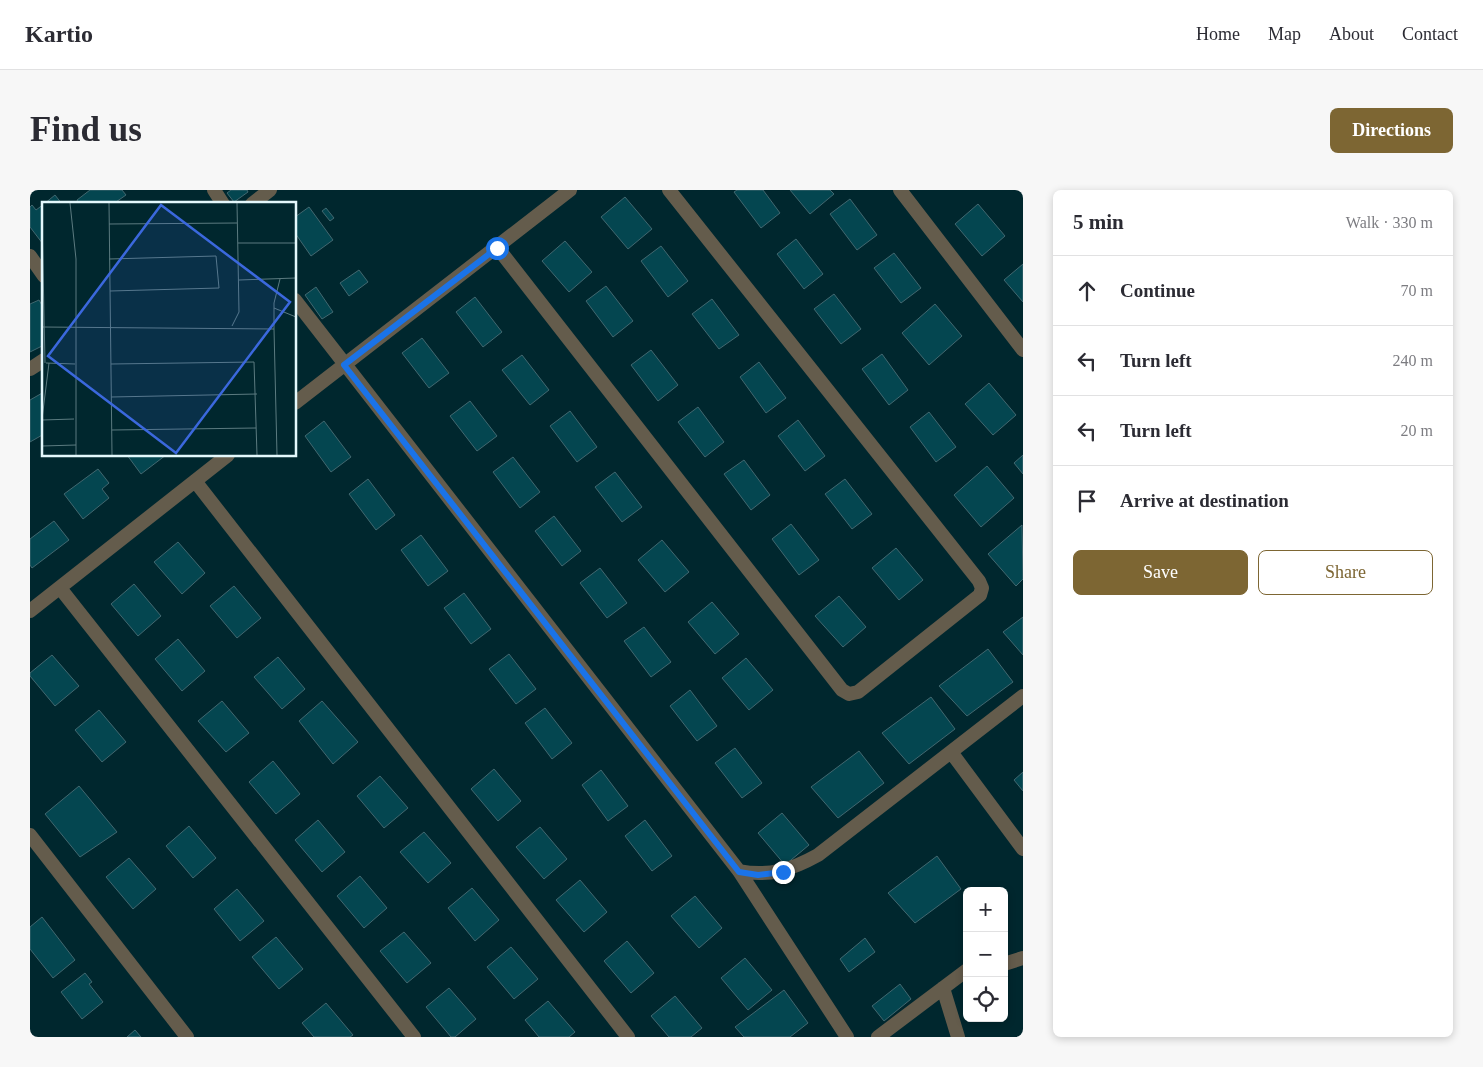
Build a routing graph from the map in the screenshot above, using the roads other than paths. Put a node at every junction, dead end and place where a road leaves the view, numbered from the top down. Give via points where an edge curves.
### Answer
1 (214, 190) edge
2 (270, 190) edge
3 (570, 190) edge
4 (669, 190) edge
5 (900, 190) edge
6 (222, 202) edge
7 (255, 202) edge
8 (497, 248) junction
9 (30, 256) edge
10 (42, 273) edge
11 (296, 301) edge
12 (1023, 350) edge
13 (42, 361) edge
14 (344, 365) junction
15 (30, 369) edge
16 (296, 402) edge
17 (227, 456) edge
18 (195, 480) junction
19 (60, 588) junction
20 (30, 611) edge
21 (1023, 696) edge
22 (951, 752) junction
23 (30, 835) edge
24 (1023, 850) edge
25 (739, 872) junction
26 (1023, 958) edge
27 (1008, 963) edge
28 (963, 973) edge
29 (943, 988) junction
30 (187, 1037) edge
31 (414, 1037) edge
32 (628, 1037) edge
33 (847, 1037) edge
34 (878, 1037) edge
35 (958, 1037) edge

1 - 6 street
2 - 7 street
3 - 8 street
4 - 8 street via 980,581 980,594 858,692 849,694 842,690
5 - 12 street
8 - 14 street
9 - 10 street
11 - 14 street
13 - 15 street
14 - 16 street
14 - 25 street
17 - 18 street
18 - 19 street
18 - 32 street
19 - 20 street
19 - 31 street
21 - 22 street
22 - 24 street
22 - 25 street via 818,855 772,874
23 - 30 street
25 - 33 street
26 - 27 street
28 - 29 street
29 - 34 street
29 - 35 street

